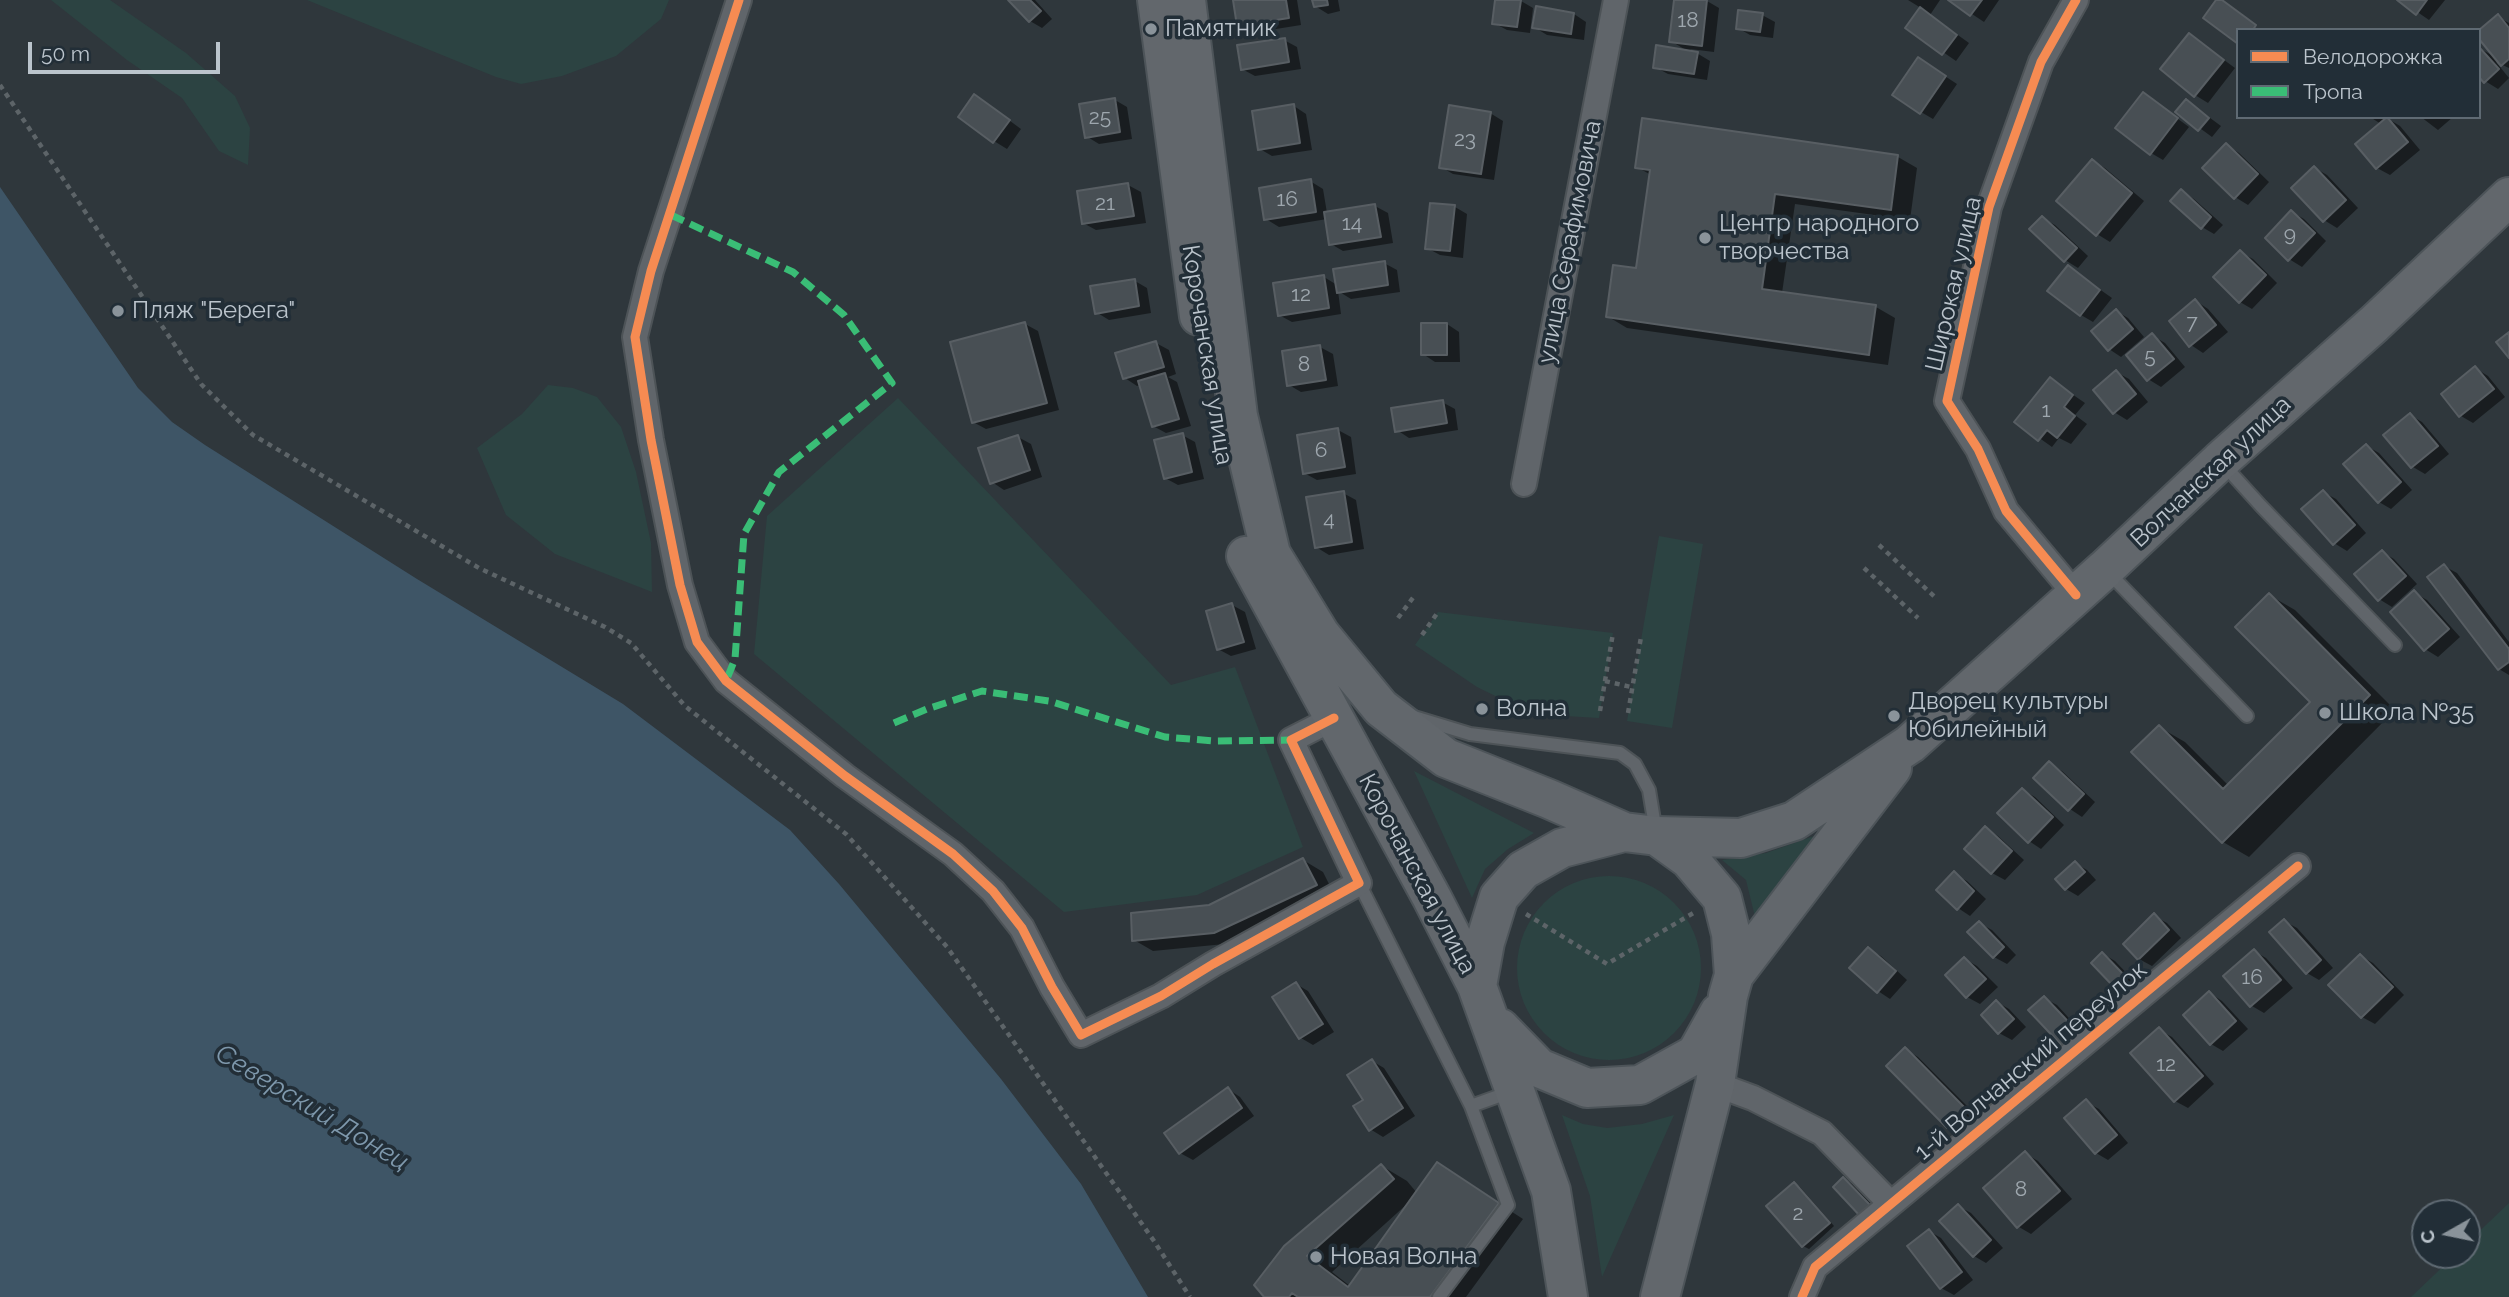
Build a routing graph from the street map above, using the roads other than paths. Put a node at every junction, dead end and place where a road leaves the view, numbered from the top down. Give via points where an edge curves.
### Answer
1 (739, 0) edge
2 (1157, 0) edge
3 (1186, 0) edge
4 (1616, 0) edge
5 (2076, 0) edge
6 (2509, 197) edge
7 (2220, 461) junction
8 (1524, 484) dead end
9 (2105, 569) junction
10 (2076, 595) junction
11 (2395, 646) dead end
12 (1381, 708) junction
13 (2248, 716) dead end
14 (1334, 718) junction
15 (1910, 744) junction
16 (1640, 834) junction
17 (2298, 866) dead end
18 (1359, 883) junction
19 (1731, 986) junction
20 (1484, 1003) junction
21 (1714, 1084) junction
22 (1640, 1085) junction
23 (1517, 1090) junction
24 (1471, 1106) junction
25 (1890, 1203) junction
26 (1439, 1297) edge
27 (1568, 1297) edge
28 (1660, 1297) edge
29 (1802, 1297) edge

1 - 18 street via 651,271 635,337 651,440 697,642 726,681 953,854 993,891 1022,929 1081,1035 1161,996
2 - 14 main road, Корочанская улица via 1214,430 1247,562
3 - 12 main road, Корочанская улица via 1238,416 1271,554 1320,634
4 - 8 street, улица Серафимовича
5 - 10 street, Широкая улица via 2041,62 1989,206 1947,401 1978,449 2006,511
6 - 7 main road, Волчанская улица
7 - 9 main road, Волчанская улица
7 - 11 lane
9 - 10 main road, Волчанская улица
9 - 13 lane
10 - 15 main road, Волчанская улица
12 - 16 main road, Корочанская улица via 1446,758
12 - 16 lane via 1470,734 1620,753 1635,764 1649,790
14 - 18 street via 1291,740
14 - 20 main road, Корочанская улица
15 - 16 main road via 1794,821 1741,838
15 - 19 main road
16 - 19 main road via 1689,859 1702,909 1731,934
16 - 20 main road via 1562,848 1523,870 1499,897 1485,942
17 - 25 street, 1-й Волчанский переулок
18 - 24 lane
19 - 21 main road
19 - 22 main road via 1696,1054
20 - 22 main road via 1539,1068 1587,1088
20 - 23 main road
21 - 22 main road
21 - 25 street via 1822,1133
21 - 28 main road
23 - 24 lane
23 - 27 main road via 1551,1191
24 - 26 lane via 1508,1205
25 - 29 street, 1-й Волчанский переулок via 1815,1267

